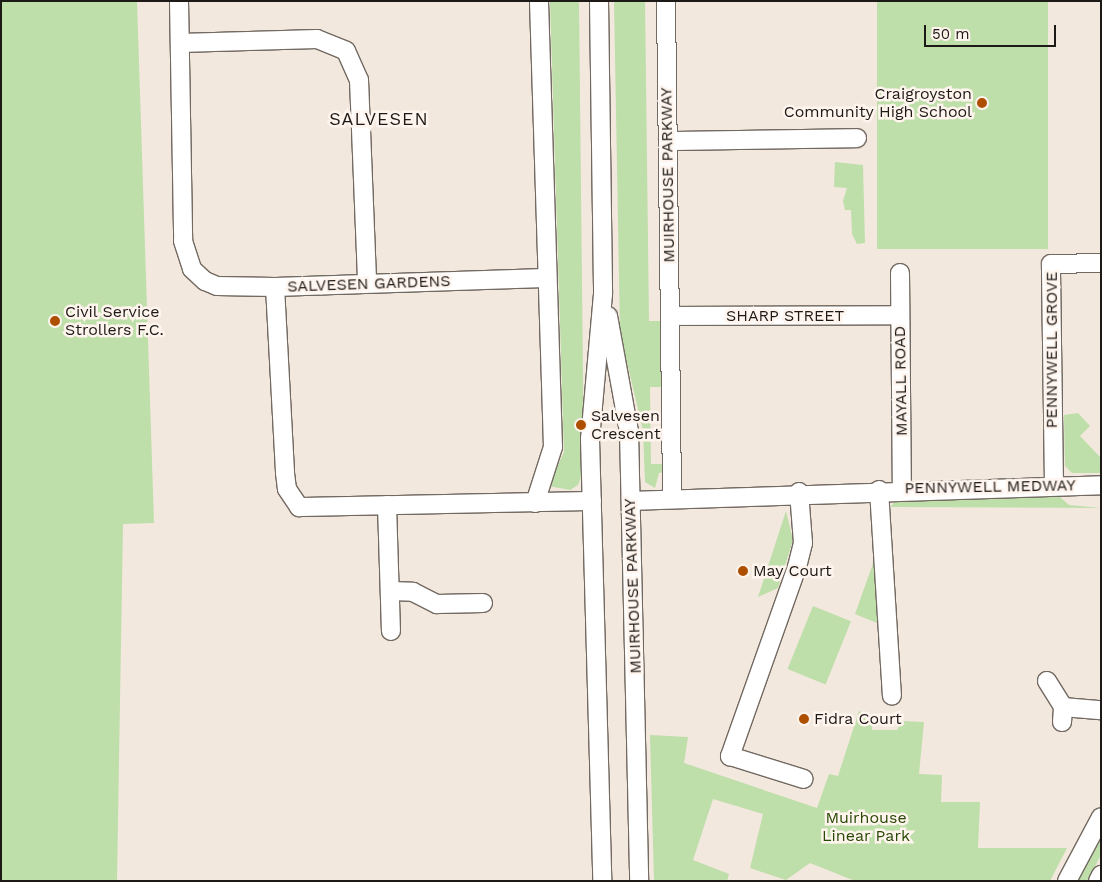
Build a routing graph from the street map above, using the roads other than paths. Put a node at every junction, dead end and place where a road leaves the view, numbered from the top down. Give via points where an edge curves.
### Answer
1 (179, 1) edge
2 (539, 1) edge
3 (599, 1) edge
4 (666, 1) edge
5 (180, 43) junction
6 (857, 138) dead end
7 (668, 141) junction
8 (1101, 263) edge
9 (900, 273) dead end
10 (545, 278) junction
11 (367, 283) junction
12 (274, 287) junction
13 (604, 294) junction
14 (900, 315) junction
15 (670, 316) junction
16 (1101, 485) edge
17 (1054, 486) junction
18 (902, 489) junction
19 (880, 490) junction
20 (800, 492) junction
21 (672, 498) junction
22 (592, 501) junction
23 (631, 501) junction
24 (535, 503) junction
25 (387, 505) junction
26 (390, 591) junction
27 (483, 603) dead end
28 (391, 631) dead end
29 (1047, 681) dead end
30 (892, 696) dead end
31 (1101, 710) edge
32 (804, 779) dead end
33 (1101, 817) edge
34 (1101, 875) edge
35 (602, 881) edge
36 (639, 881) edge
37 (1067, 881) edge
38 (1098, 881) edge

1 - 5 street, SALVESEN GARDENS
2 - 10 street
3 - 13 street, MUIRHOUSE PARKWAY
4 - 7 street, MUIRHOUSE PARKWAY
5 - 11 street via 317,39 346,52 359,80
5 - 12 street, SALVESEN GARDENS via 185,255 192,269 217,286
6 - 7 street
7 - 15 street, MUIRHOUSE PARKWAY
8 - 17 street, PENNYWELL GROVE via 1051,264
9 - 14 street, MAYALL ROAD
10 - 11 street, SALVESEN GARDENS
10 - 24 street via 553,448
11 - 12 street, SALVESEN GARDENS
12 - 25 street via 285,473 290,498 299,507 311,508
13 - 22 street, MUIRHOUSE PARKWAY via 590,439
13 - 23 street, MUIRHOUSE PARKWAY via 629,431
14 - 15 street, SHARP STREET
14 - 18 street, MAYALL ROAD
15 - 21 street, MUIRHOUSE PARKWAY
16 - 17 street, PENNYWELL MEDWAY
17 - 18 street, PENNYWELL MEDWAY
18 - 19 street, PENNYWELL MEDWAY
19 - 20 street, PENNYWELL MEDWAY
19 - 30 street
20 - 21 street, PENNYWELL MEDWAY
20 - 32 street via 803,543 797,567 730,756
21 - 23 street, PENNYWELL MEDWAY
22 - 24 street
22 - 35 street, MUIRHOUSE PARKWAY
23 - 36 street, MUIRHOUSE PARKWAY
24 - 25 street
25 - 26 street
26 - 27 street via 413,592 437,604
26 - 28 street
29 - 31 street via 1062,715
33 - 37 street
34 - 38 street

